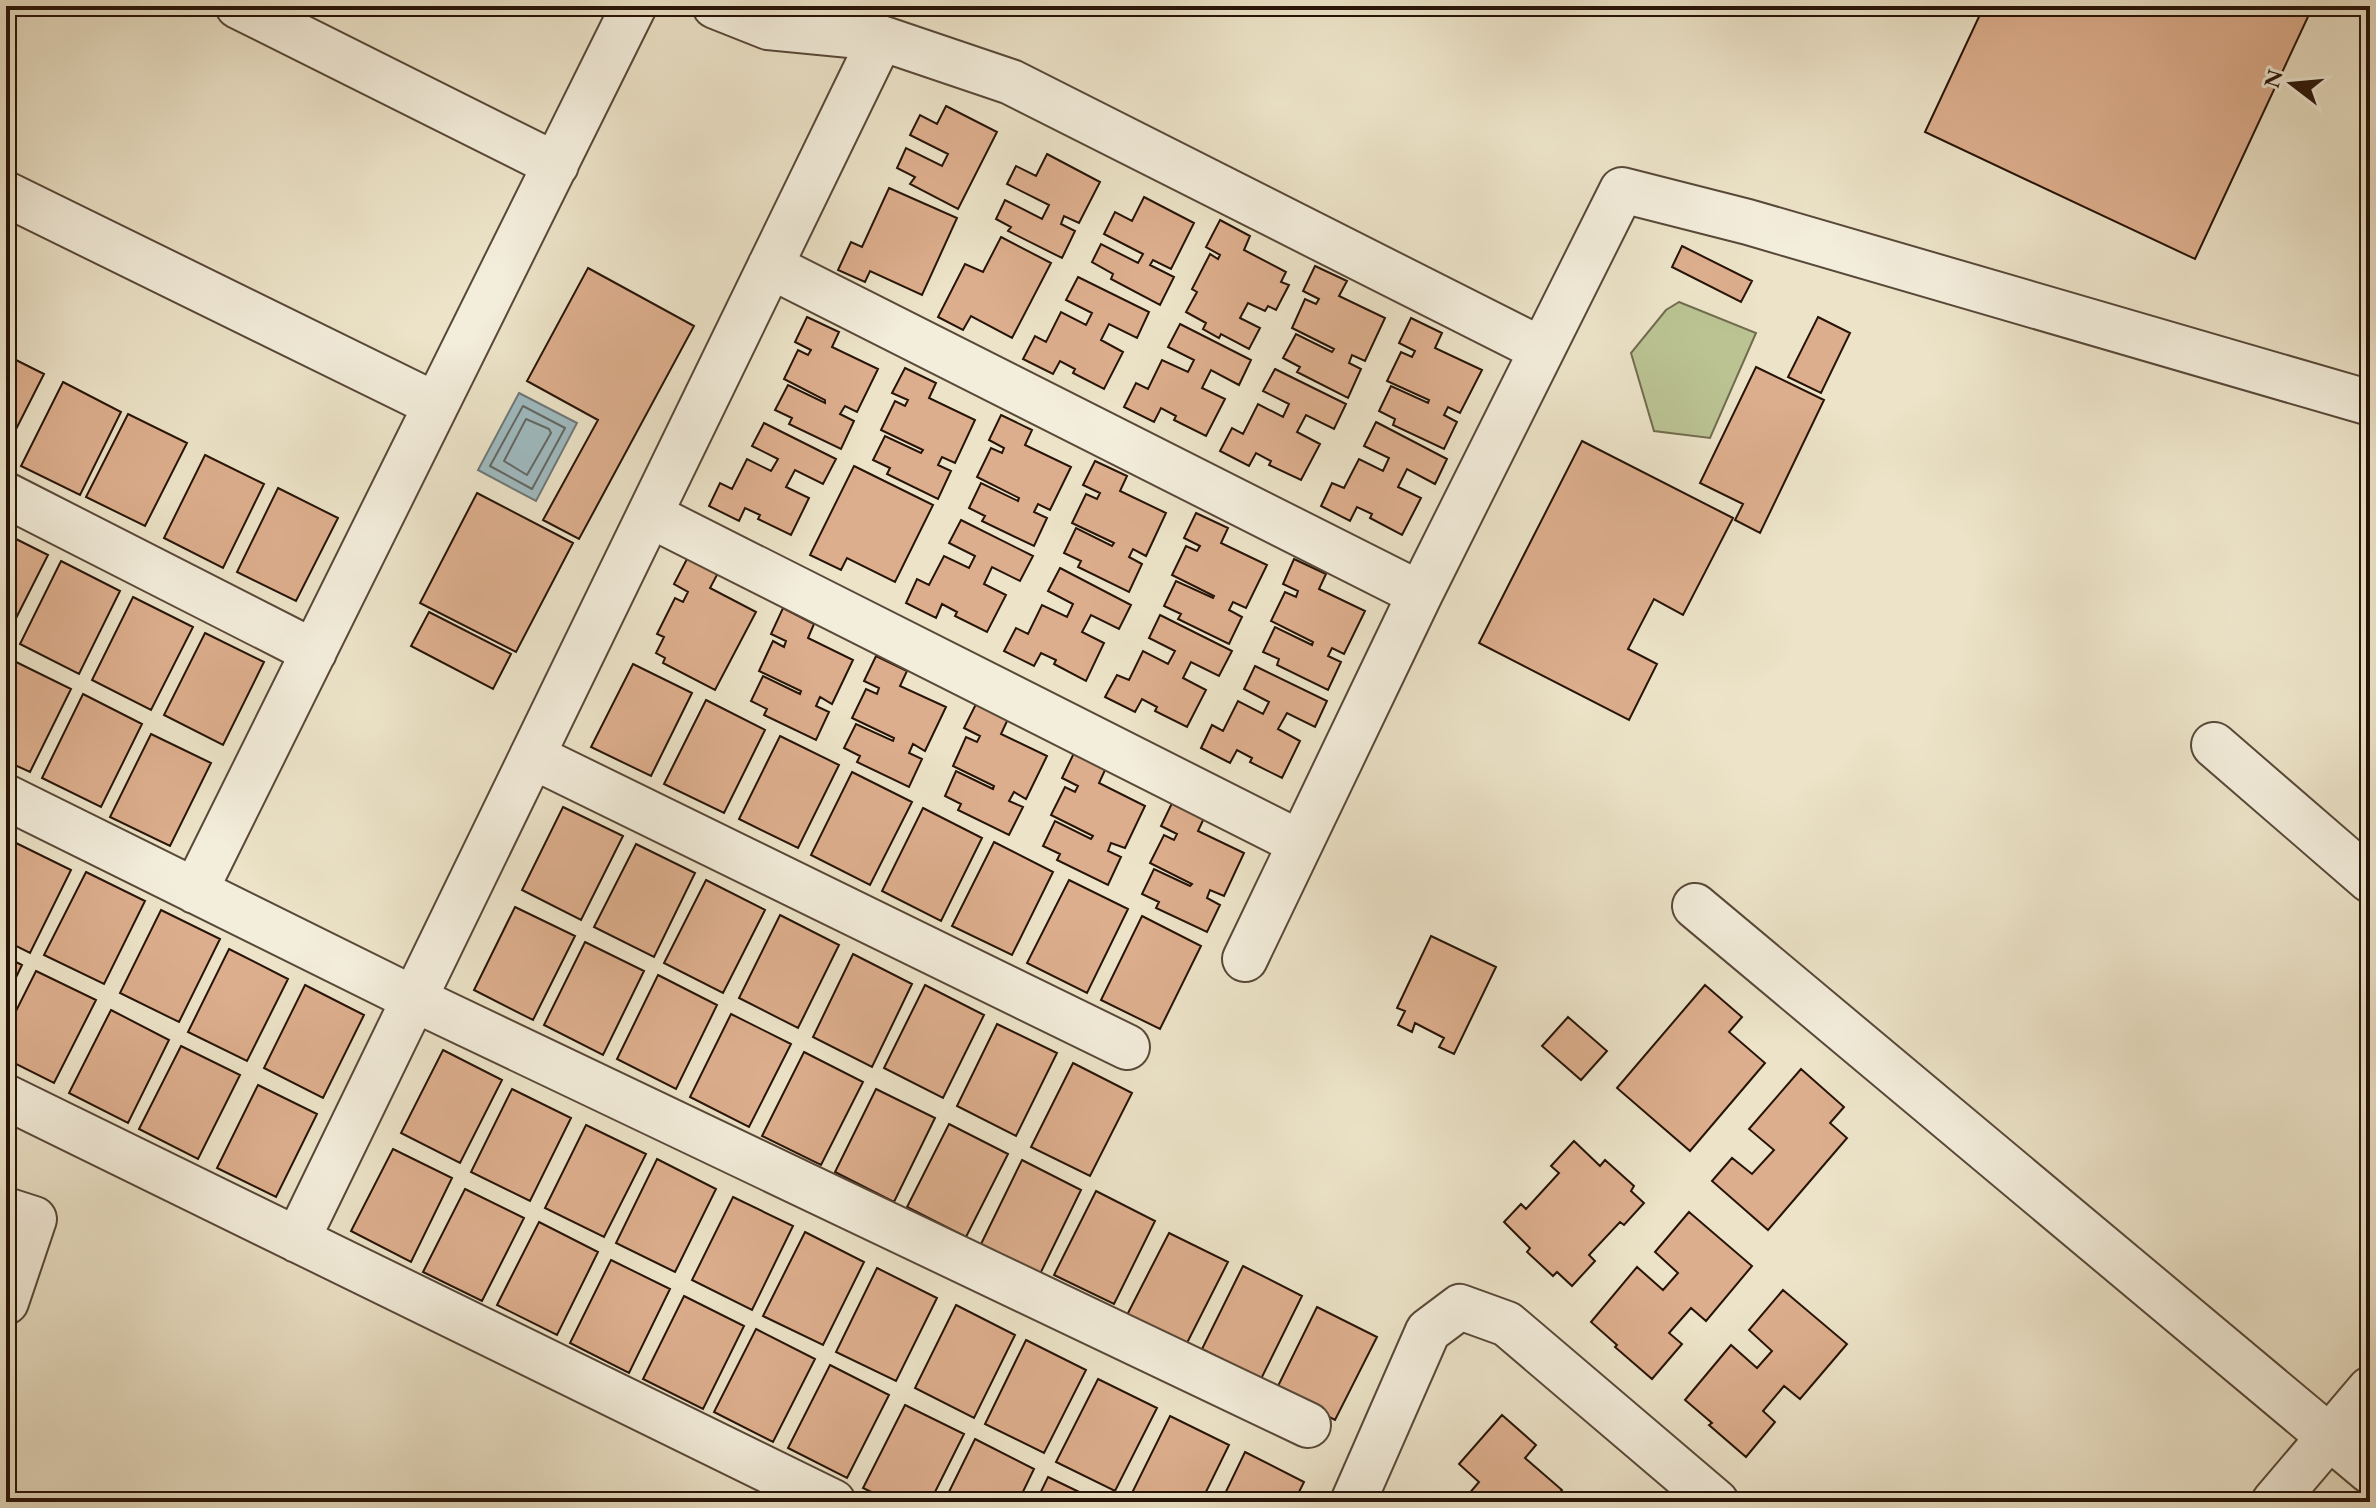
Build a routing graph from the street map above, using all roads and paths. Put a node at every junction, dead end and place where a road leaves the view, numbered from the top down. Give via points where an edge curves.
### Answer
1 (238, 6) edge
2 (634, 6) edge
3 (715, 6) edge
4 (881, 38) junction
5 (556, 165) junction
6 (6, 194) edge
7 (770, 266) junction
8 (1542, 350) junction
9 (2370, 403) edge
10 (436, 405) junction
11 (6, 495) edge
12 (650, 515) junction
13 (1420, 594) junction
14 (314, 652) junction
15 (2214, 745) dead end
16 (532, 756) junction
17 (6, 797) edge
18 (1300, 843) junction
19 (2370, 880) edge
20 (195, 891) junction
21 (1695, 906) dead end
22 (1245, 959) dead end
23 (414, 999) junction
24 (1127, 1047) dead end
25 (6, 1097) edge
26 (6, 1210) edge
27 (297, 1240) junction
28 (6, 1302) edge
29 (2370, 1389) edge
30 (1308, 1425) dead end
31 (2329, 1437) junction
32 (2370, 1471) edge
33 (833, 1502) edge
34 (1353, 1502) edge
35 (1716, 1502) edge
36 (2274, 1502) edge

1 - 5 street
2 - 5 street
3 - 4 street via 768,27
4 - 7 street
4 - 8 street via 1011,82
5 - 10 street
6 - 10 street
7 - 12 street
7 - 13 street
8 - 9 street via 1622,190
8 - 13 street
10 - 14 street
11 - 14 street
12 - 16 street
12 - 18 street
13 - 18 street
14 - 20 street
15 - 19 street
16 - 23 street
16 - 24 street
17 - 20 street
18 - 22 street
20 - 23 street
21 - 31 street
23 - 27 street
23 - 30 street
25 - 27 street
26 - 28 street via 34,1219
27 - 33 street
29 - 31 street
31 - 32 street
31 - 36 street
34 - 35 street via 1428,1331 1460,1307 1507,1324

